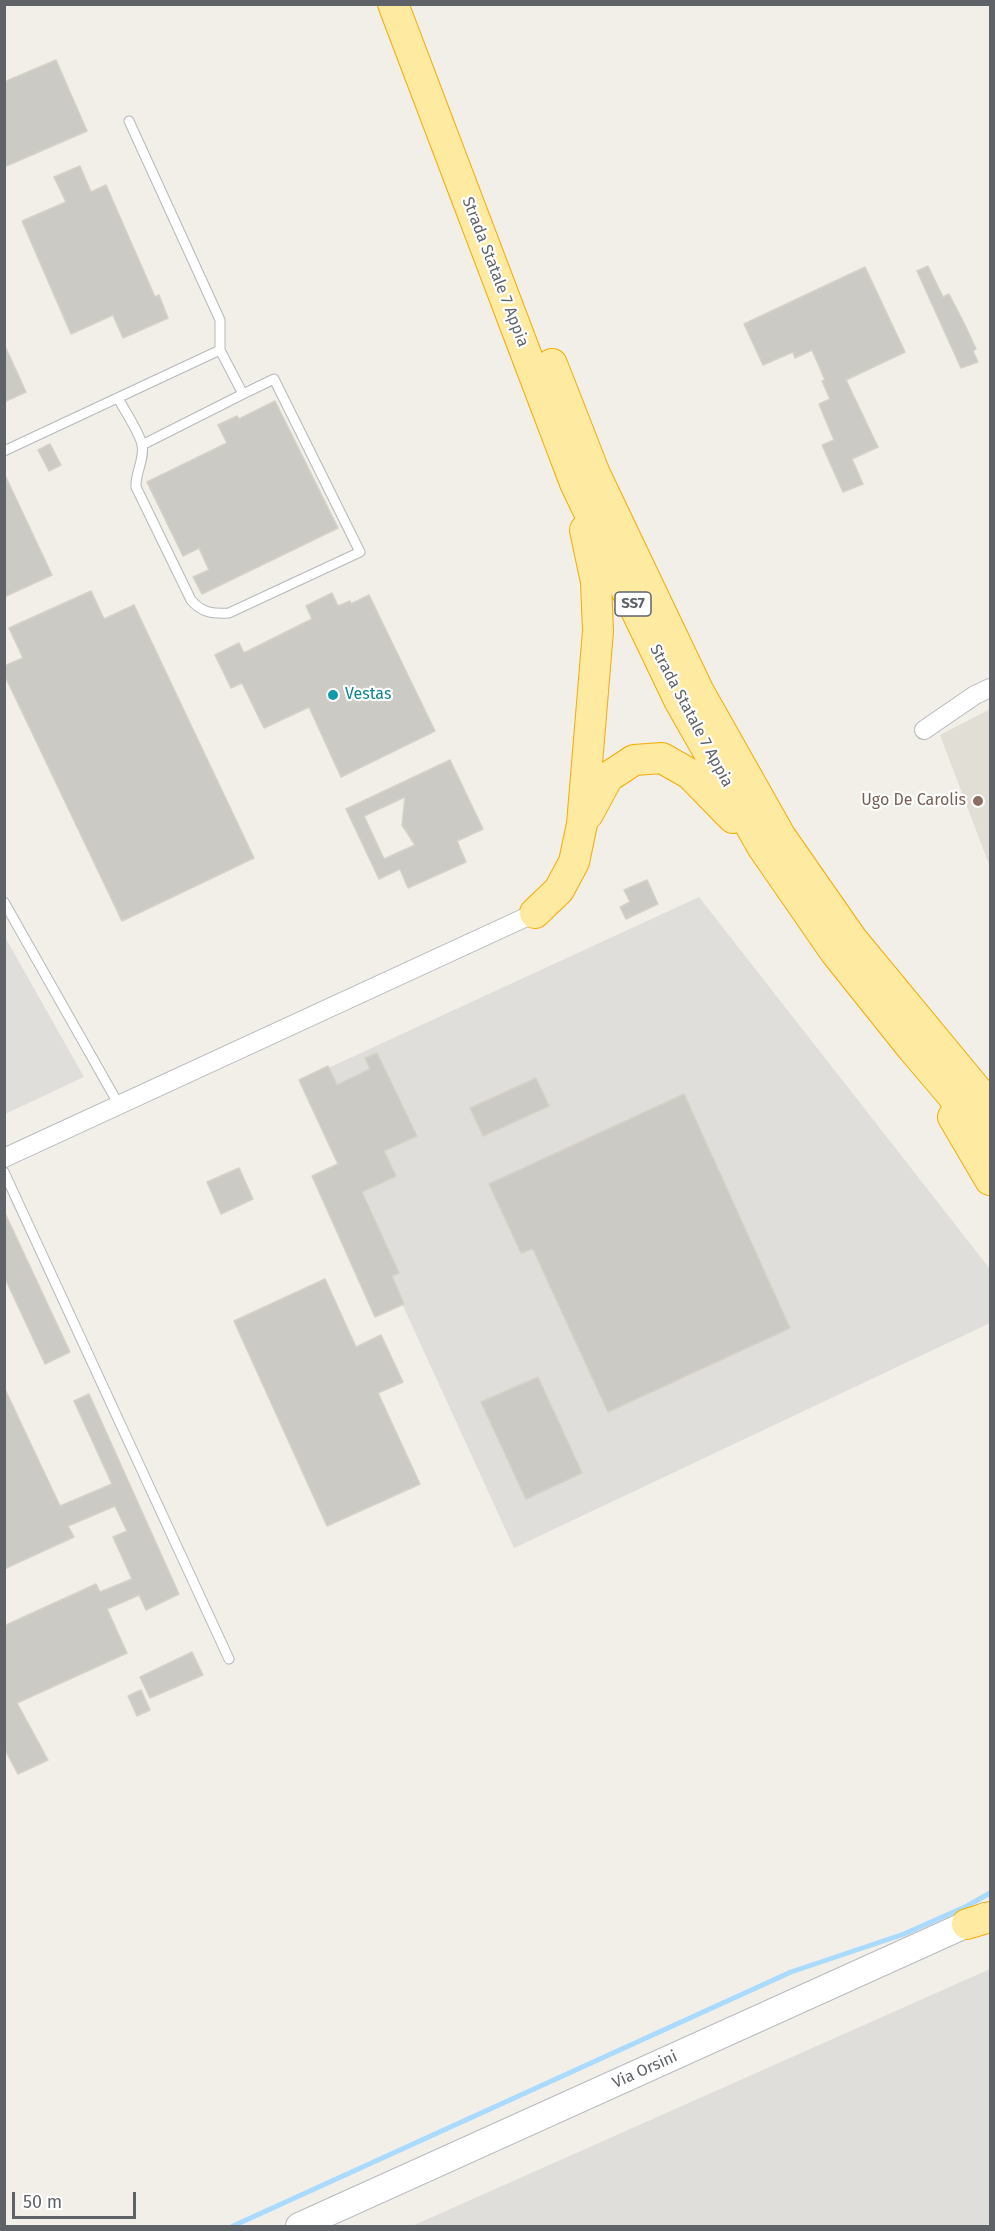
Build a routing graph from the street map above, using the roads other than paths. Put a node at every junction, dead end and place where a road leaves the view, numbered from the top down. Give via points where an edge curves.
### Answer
1 (393, 4) edge
2 (413, 4) edge
3 (129, 121) dead end
4 (220, 350) junction
5 (243, 394) junction
6 (118, 398) junction
7 (142, 445) junction
8 (4, 451) edge
9 (575, 483) junction
10 (990, 687) edge
11 (924, 730) dead end
12 (582, 824) junction
13 (763, 848) junction
14 (4, 902) edge
15 (535, 913) joint
16 (911, 1047) junction
17 (961, 1071) junction
18 (990, 1099) edge
19 (119, 1105) junction
20 (990, 1106) edge
21 (990, 1140) edge
22 (4, 1158) edge
23 (4, 1172) edge
24 (990, 1180) edge
25 (229, 1659) dead end
26 (982, 1918) edge
27 (299, 2226) edge

1 - 9 highway, Strada Statale 7 Appia / SS7
2 - 17 highway, Strada Statale 7 Appia / SS7 via 595,474 699,690 781,837 852,939
3 - 4 lane via 220,320
4 - 5 lane
4 - 6 lane
5 - 7 lane
5 - 7 lane via 274,379 360,552 229,613 198,608 136,487
6 - 7 lane
6 - 8 lane
9 - 12 highway via 596,582 598,632
9 - 13 highway, Strada Statale 7 Appia / SS7 via 679,700
10 - 11 street
12 - 13 highway via 608,777 634,760 662,758 690,774
12 - 15 highway via 574,862 559,890
13 - 16 highway, Strada Statale 7 Appia / SS7 via 835,952
14 - 19 lane
15 - 19 street
16 - 21 highway, Strada Statale 7 Appia / SS7
16 - 24 highway
17 - 18 highway
17 - 20 highway, Strada Statale 7 Appia / SS7
19 - 22 street
23 - 25 lane
26 - 27 main road, Via Orsini

